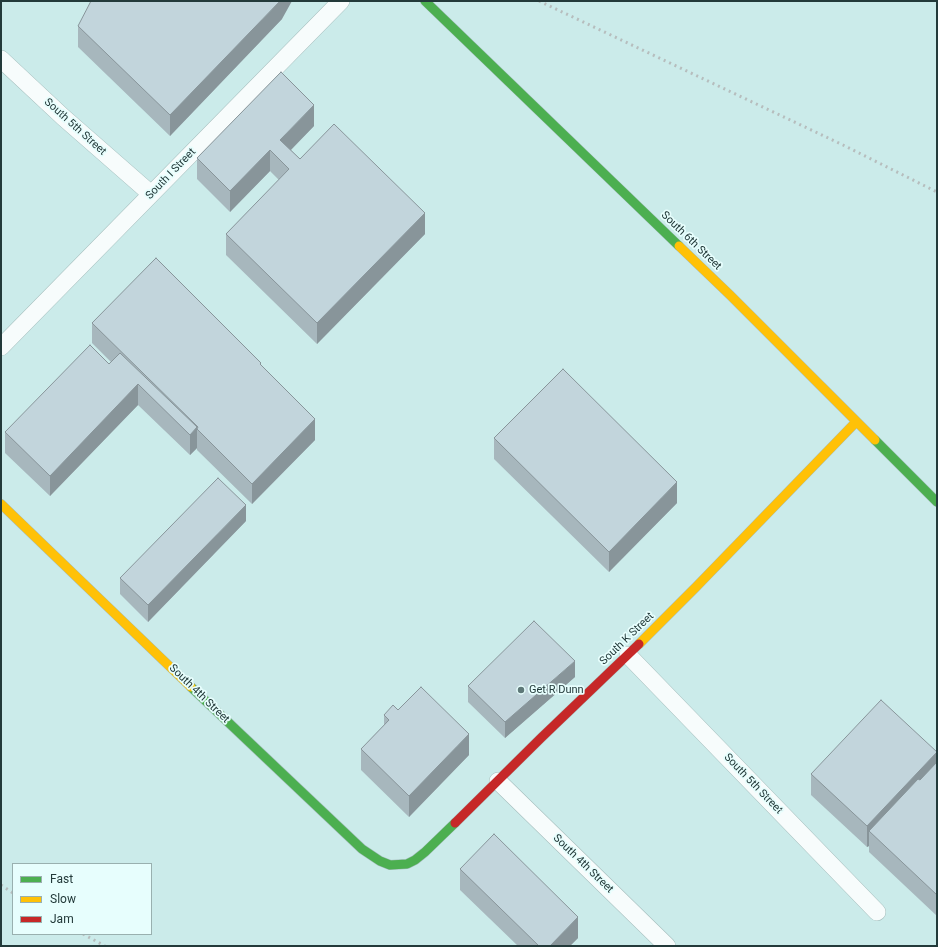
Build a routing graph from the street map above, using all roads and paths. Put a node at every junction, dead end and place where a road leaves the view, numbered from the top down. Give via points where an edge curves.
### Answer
1 (341, 1) edge
2 (425, 1) edge
3 (1, 59) edge
4 (151, 194) junction
5 (1, 347) edge
6 (856, 422) junction
7 (937, 502) edge
8 (1, 504) edge
9 (628, 655) junction
10 (498, 782) junction
11 (407, 864) joint
12 (877, 912) dead end
13 (668, 946) edge

1 - 4 street, South I Street
2 - 6 street, South 6th Street via 730,295
3 - 4 street, South 5th Street
4 - 5 street, South I Street
6 - 7 street, South 6th Street
6 - 9 street, South K Street
8 - 11 street, South 4th Street via 362,849 390,865
9 - 10 street, South K Street
9 - 12 street, South 5th Street
10 - 11 street, South K Street via 425,852
10 - 13 street, South 4th Street

